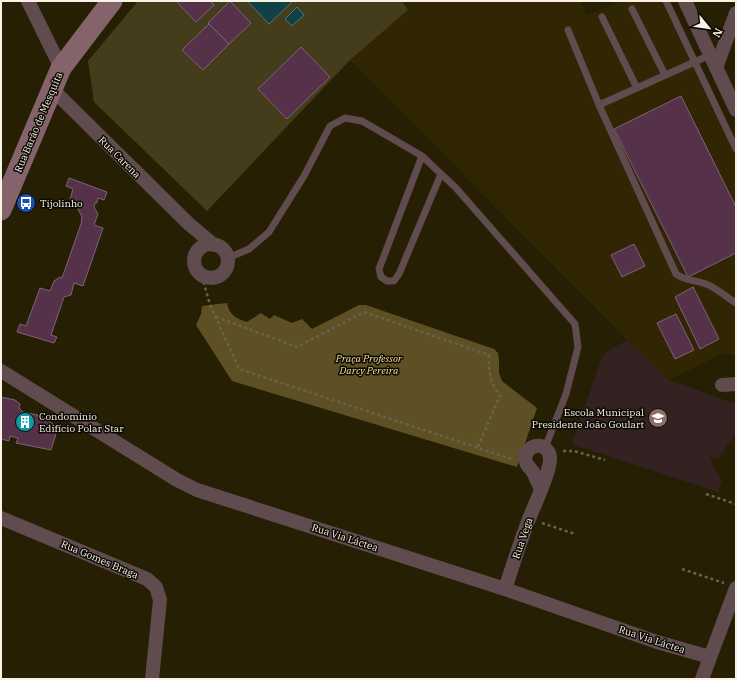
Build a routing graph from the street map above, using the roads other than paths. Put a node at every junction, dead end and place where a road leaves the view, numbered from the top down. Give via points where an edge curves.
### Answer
1 (28, 1) edge
2 (112, 1) edge
3 (666, 1) edge
4 (685, 1) edge
5 (632, 9) dead end
6 (736, 13) edge
7 (602, 17) dead end
8 (568, 30) dead end
9 (710, 55) junction
10 (694, 62) junction
11 (61, 68) junction
12 (716, 68) junction
13 (665, 75) junction
14 (637, 88) junction
15 (52, 89) junction
16 (599, 105) junction
17 (736, 110) edge
18 (736, 150) edge
19 (422, 156) junction
20 (441, 174) junction
21 (1, 210) edge
22 (189, 224) junction
23 (214, 245) junction
24 (197, 252) junction
25 (228, 258) junction
26 (736, 303) edge
27 (1, 370) edge
28 (736, 384) edge
29 (722, 385) dead end
30 (547, 450) junction
31 (541, 489) junction
32 (1, 518) edge
33 (733, 586) edge
34 (505, 588) junction
35 (710, 657) junction
36 (152, 679) edge
37 (702, 679) edge

1 - 11 street
2 - 11 main road, Rua Barão de Mesquita
3 - 10 lane
4 - 9 street
5 - 13 lane
6 - 12 street
7 - 14 lane
8 - 16 lane
9 - 10 lane
9 - 12 street
10 - 13 lane
10 - 18 lane
11 - 15 main road, Rua Barão de Mesquita
12 - 17 street
13 - 14 lane
14 - 16 lane
15 - 21 main road, Rua Barão de Mesquita
15 - 22 street, Rua Carena
16 - 26 lane via 676,274 708,285
19 - 20 lane
19 - 20 lane via 379,269 381,277 387,281 394,281 400,274
19 - 25 lane via 362,121 345,118 330,126 304,176 269,232 249,249
20 - 30 lane via 575,324 578,348
22 - 23 street, Rua Carena
22 - 24 street, Rua Carena
23 - 24 street via 208,245
23 - 25 street via 220,247
24 - 25 street via 194,265 202,276 208,278 221,275 226,270
27 - 34 street, Rua Via Láctea via 197,490
28 - 29 street
30 - 31 street, Rua Vega via 550,459
30 - 31 street via 540,446 533,447 525,458
31 - 34 street, Rua Vega
32 - 36 street, Rua Gomes Braga via 147,579 156,586 160,600
33 - 35 street
34 - 35 street, Rua Via Láctea via 657,642
35 - 37 street

